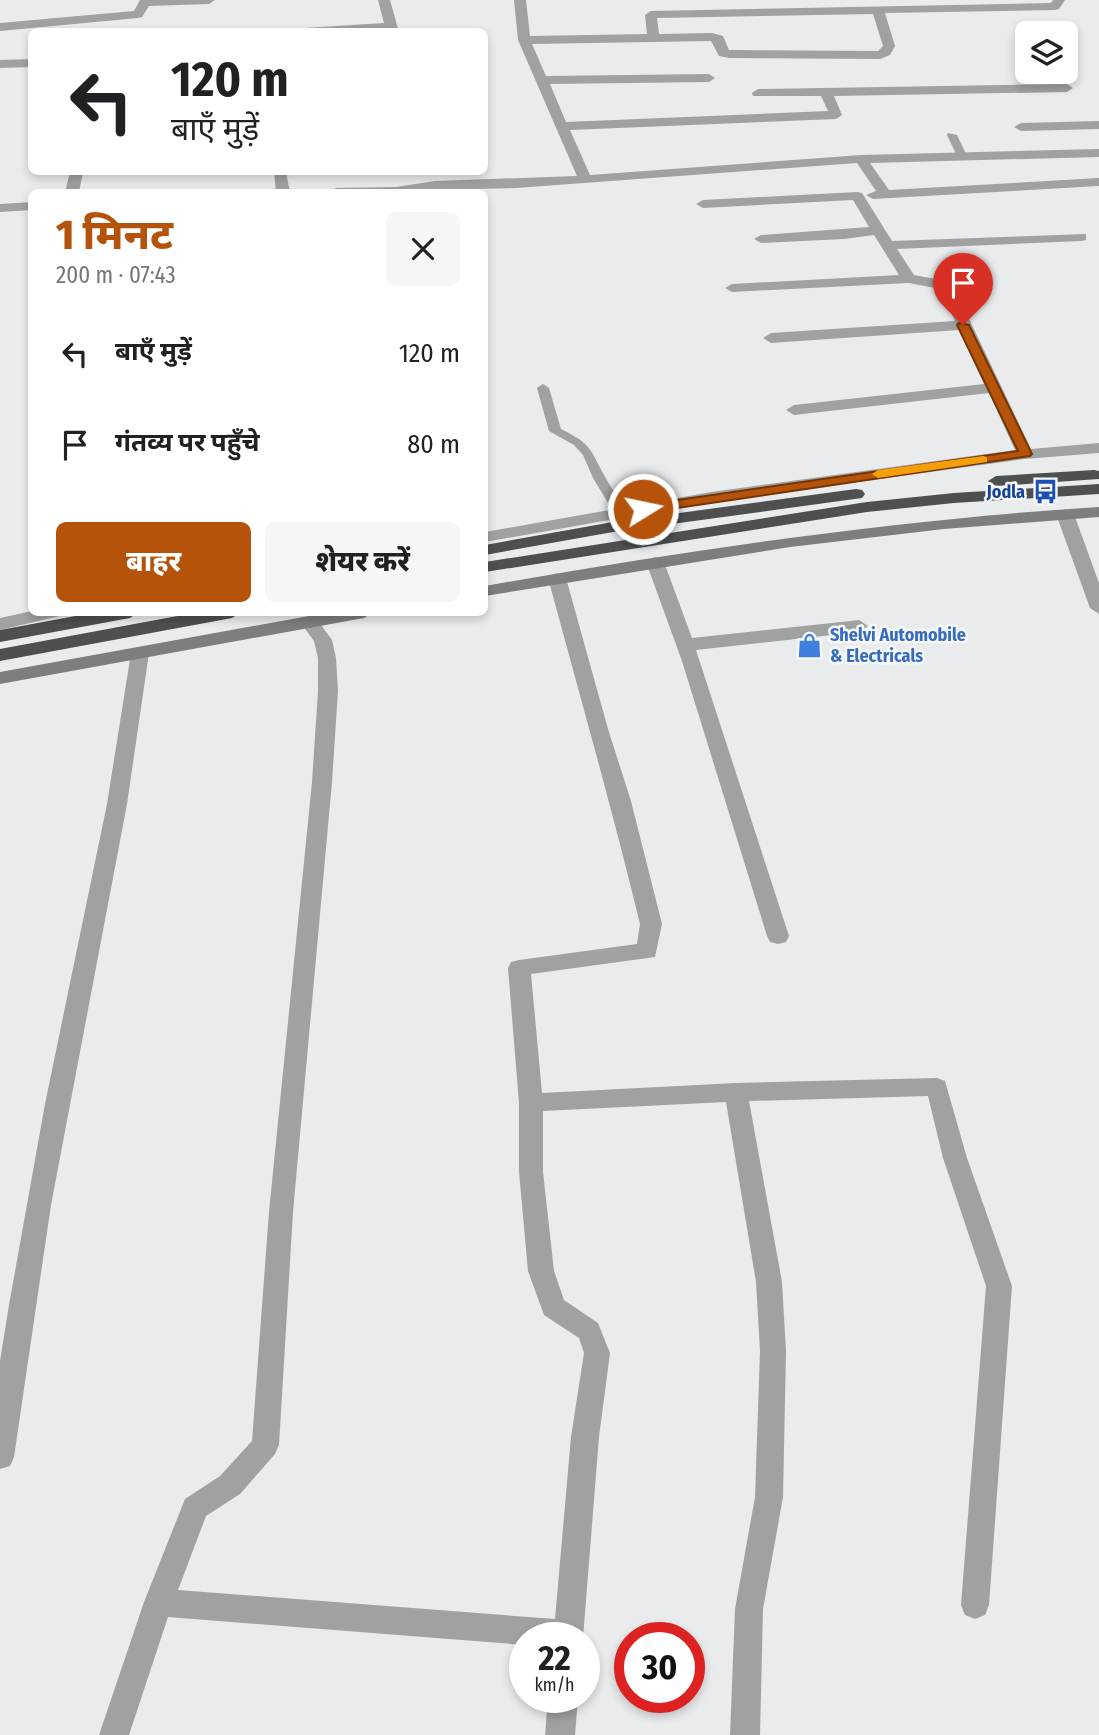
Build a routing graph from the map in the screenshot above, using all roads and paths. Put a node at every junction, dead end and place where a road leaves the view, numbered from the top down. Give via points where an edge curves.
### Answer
1 (209, 0) edge
2 (384, 0) edge
3 (520, 0) edge
4 (1059, 0) edge
5 (146, 2) edge
6 (877, 8) junction
7 (0, 27) edge
8 (392, 28) edge
9 (653, 38) junction
10 (524, 40) junction
11 (28, 63) edge
12 (0, 64) edge
13 (709, 78) dead end
14 (542, 80) junction
15 (1068, 88) dead end
16 (826, 92) junction
17 (758, 93) dead end
18 (1099, 125) edge
19 (562, 126) junction
20 (1021, 127) dead end
21 (952, 135) dead end
22 (1099, 153) edge
23 (962, 156) junction
24 (861, 159) junction
25 (430, 175) edge
26 (585, 179) junction
27 (1099, 182) edge
28 (432, 187) junction
29 (418, 189) edge
30 (885, 194) junction
31 (857, 196) junction
32 (703, 204) dead end
33 (28, 206) edge
34 (0, 208) edge
35 (878, 230) junction
36 (1081, 237) dead end
37 (761, 239) dead end
38 (888, 245) junction
39 (909, 279) junction
40 (733, 288) dead end
41 (963, 325) junction
42 (771, 338) dead end
43 (543, 388) dead end
44 (994, 388) junction
45 (794, 410) dead end
46 (1099, 448) edge
47 (1026, 454) junction
48 (1099, 475) edge
49 (1099, 489) edge
50 (1099, 512) edge
51 (621, 513) junction
52 (1065, 514) junction
53 (488, 535) edge
54 (488, 535) edge
55 (655, 562) junction
56 (488, 566) edge
57 (557, 578) junction
58 (488, 590) edge
59 (1099, 608) edge
60 (36, 616) edge
61 (108, 616) edge
62 (210, 616) edge
63 (342, 616) edge
64 (309, 622) junction
65 (0, 624) edge
66 (859, 626) dead end
67 (0, 636) edge
68 (685, 645) junction
69 (140, 653) junction
70 (0, 655) edge
71 (0, 678) edge
72 (778, 936) dead end
73 (736, 1092) junction
74 (531, 1103) junction
75 (0, 1457) edge
76 (158, 1602) junction
77 (975, 1605) dead end
78 (569, 1622) edge
79 (509, 1632) edge
80 (562, 1713) edge
81 (114, 1735) edge
82 (560, 1735) edge
83 (745, 1735) edge

1 - 5 street
2 - 8 street
3 - 10 street
4 - 6 street via 1055,6
5 - 7 street via 138,14
6 - 9 street via 651,15
6 - 9 street via 889,46 880,55 729,54 723,53 719,39 712,37
9 - 10 street
10 - 14 street
11 - 12 street
13 - 14 street
14 - 19 street
15 - 16 street
16 - 17 street
16 - 19 street via 836,115
18 - 20 street
19 - 26 street
21 - 23 lane
22 - 23 street
23 - 24 street
24 - 26 street
24 - 30 street
25 - 28 street
26 - 28 street
27 - 30 street
28 - 29 street
30 - 31 street
31 - 32 street
31 - 35 street
33 - 34 street
35 - 37 street
35 - 38 street
36 - 38 street
38 - 39 street
39 - 40 street
39 - 41 street via 946,285
41 - 42 street
41 - 44 street
43 - 51 lane via 555,431 578,442 589,454
44 - 45 street
44 - 47 street
46 - 47 street
47 - 51 street
48 - 54 highway via 867,492 613,527
49 - 56 highway via 868,507
50 - 52 main road
51 - 53 street
52 - 55 main road via 855,533
52 - 59 street
55 - 57 main road
55 - 68 street
57 - 58 main road
57 - 74 street via 651,924 647,951 519,968
60 - 65 street
61 - 67 highway
62 - 70 highway
63 - 64 main road
64 - 69 main road
64 - 76 street via 323,640 328,691 277,1249 265,1445 230,1485 195,1508
66 - 68 street
68 - 72 street
69 - 71 main road
69 - 75 street via 114,830 39,1200
73 - 74 street
73 - 77 street via 937,1087 955,1158 999,1286
73 - 83 street via 769,1282 774,1351 769,1497 749,1609
74 - 78 street via 531,1172 541,1272 553,1307 589,1331 597,1353
76 - 79 street
76 - 81 street
80 - 82 street

